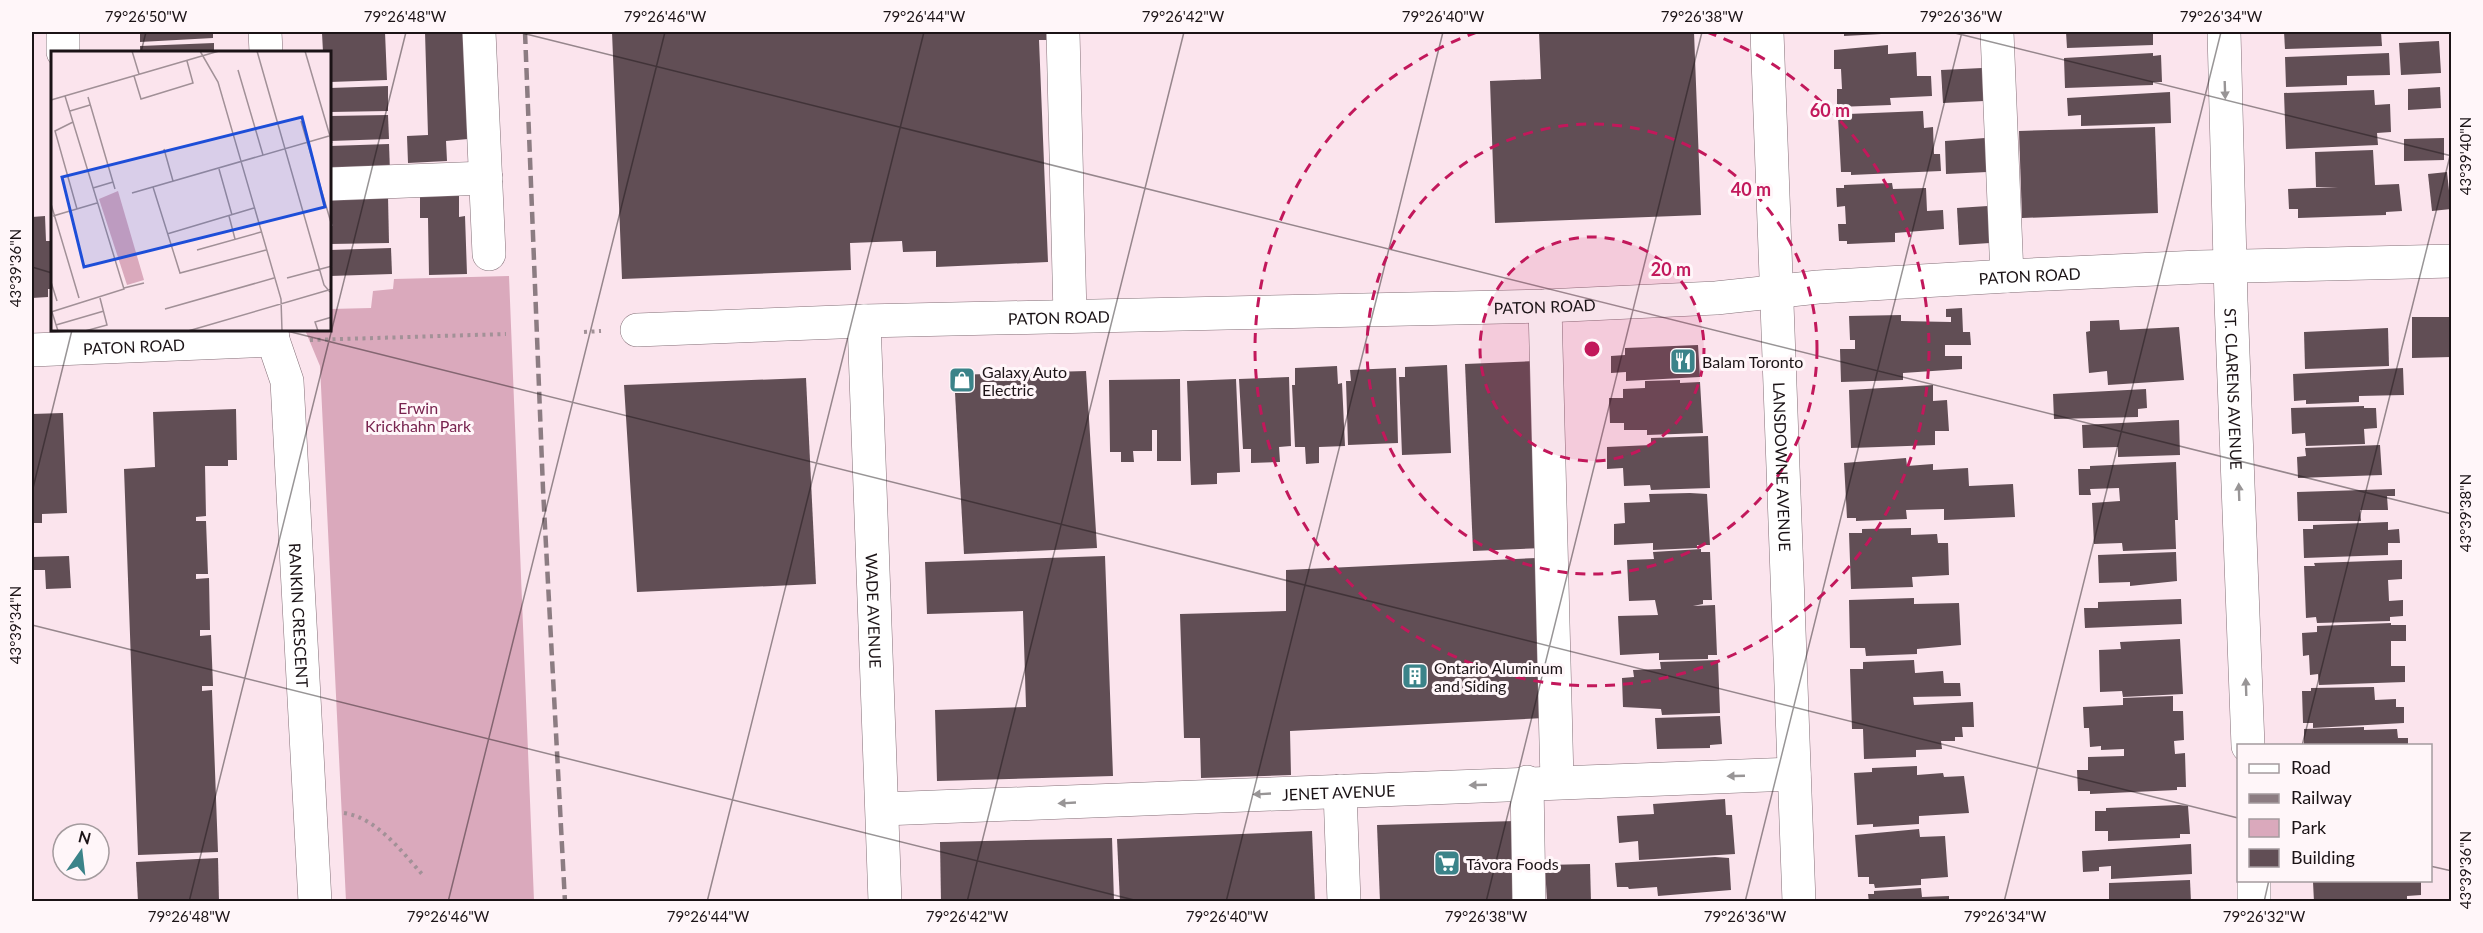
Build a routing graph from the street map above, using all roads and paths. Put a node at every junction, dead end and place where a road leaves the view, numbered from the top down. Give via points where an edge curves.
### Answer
1 (63, 32) edge
2 (265, 32) edge
3 (479, 32) edge
4 (1063, 32) edge
5 (1767, 32) edge
6 (1997, 32) edge
7 (2224, 32) edge
8 (63, 51) edge
9 (266, 51) edge
10 (486, 178) junction
11 (332, 184) edge
12 (489, 254) dead end
13 (2451, 261) edge
14 (2231, 267) junction
15 (2007, 276) junction
16 (1775, 291) junction
17 (1545, 306) junction
18 (1070, 316) junction
19 (864, 321) junction
20 (637, 330) dead end
21 (506, 334) dead end
22 (273, 335) edge
23 (74, 339) edge
24 (32, 350) edge
25 (2248, 744) edge
26 (1794, 774) junction
27 (1542, 782) junction
28 (1340, 790) junction
29 (883, 809) junction
30 (337, 812) dead end
31 (422, 873) dead end
32 (2254, 882) edge
33 (315, 902) edge
34 (885, 902) edge
35 (1344, 902) edge
36 (1529, 902) edge
37 (1799, 902) edge
38 (2254, 902) edge

1 - 8 street
2 - 9 street
3 - 10 street
4 - 18 street
5 - 16 street, LANSDOWNE AVENUE
6 - 15 street
7 -> 14 street, ST. CLARENS AVENUE
10 - 11 street
10 - 12 street
13 - 14 street, PATON ROAD
14 - 15 street, PATON ROAD
25 -> 14 street, ST. CLARENS AVENUE
15 - 16 street, PATON ROAD
16 - 17 street, PATON ROAD via 1716,298
16 - 26 street, LANSDOWNE AVENUE
17 - 18 street, PATON ROAD
17 - 27 street
18 - 19 street, PATON ROAD
19 - 20 street, PATON ROAD
19 - 29 street, WADE AVENUE
21 - 22 path
22 - 23 street, PATON ROAD
22 - 33 street, RANKIN CRESCENT via 287,381
23 - 24 street, PATON ROAD
26 -> 27 street, JENET AVENUE
26 - 37 street, LANSDOWNE AVENUE
27 -> 28 street, JENET AVENUE
27 - 36 street
28 -> 29 street, JENET AVENUE
28 - 35 street
29 - 34 street, WADE AVENUE
30 - 31 path via 356,815 373,825
32 - 38 street

